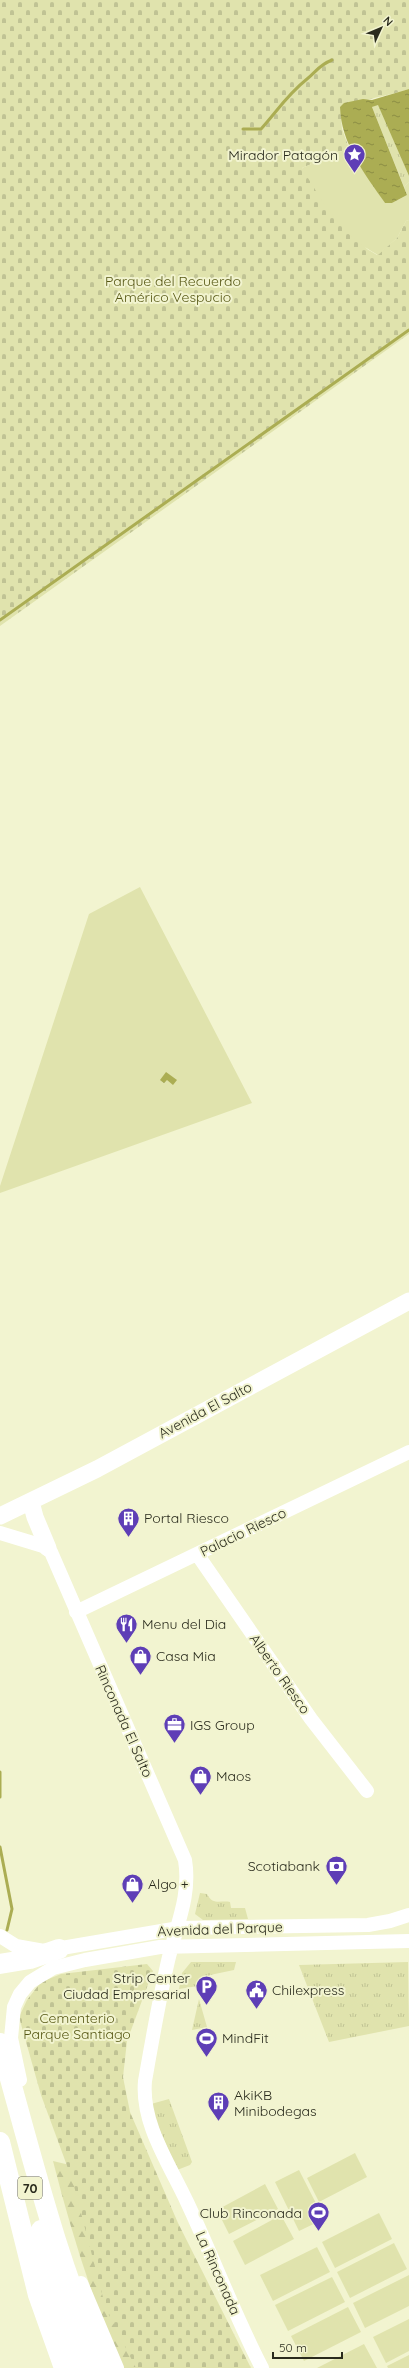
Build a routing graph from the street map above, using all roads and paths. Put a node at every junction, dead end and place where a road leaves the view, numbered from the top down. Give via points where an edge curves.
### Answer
1 (409, 1290) edge
2 (409, 1301) edge
3 (409, 1452) edge
4 (32, 1502) junction
5 (0, 1503) edge
6 (0, 1516) edge
7 (0, 1533) edge
8 (48, 1548) junction
9 (197, 1554) junction
10 (76, 1612) junction
11 (367, 1791) dead end
12 (409, 1915) edge
13 (179, 1928) junction
14 (0, 1936) edge
15 (409, 1941) edge
16 (172, 1946) junction
17 (0, 1950) edge
18 (32, 1950) junction
19 (60, 1957) junction
20 (0, 1964) edge
21 (0, 2043) edge
22 (0, 2074) edge
23 (0, 2142) edge
24 (0, 2148) edge
25 (0, 2194) edge
26 (58, 2304) junction
27 (59, 2368) edge
28 (64, 2368) edge
29 (83, 2368) edge
30 (104, 2368) edge
31 (117, 2368) edge
32 (262, 2368) edge

1 - 5 main road, Avenida El Salto via 22,1496
2 - 4 main road, Avenida El Salto
3 - 9 street, Palacio Riesco
4 - 6 main road, Avenida El Salto
4 - 8 main road via 35,1517
7 - 8 street
8 - 10 street, Rinconada El Salto
9 - 10 street, Palacio Riesco
9 - 11 street, Alberto Riesco via 311,1719
10 - 13 street, Rinconada El Salto via 185,1860 188,1878
12 - 13 street, Avenida del Parque via 390,1922 368,1925
13 - 16 street, Rinconada El Salto
13 - 19 street, Avenida del Parque via 98,1940
14 - 18 street, Avenida del Parque via 12,1944
15 - 16 street, Avenida del Parque
16 - 19 street, Avenida del Parque
16 - 32 street, La Rinconada via 148,2067 145,2100 162,2151
17 - 18 highway
18 - 19 street, Avenida del Parque
19 - 20 highway
19 - 31 street via 20,1994 11,2018 11,2043 65,2244
21 - 30 highway, 70 via 66,2270 84,2323
22 - 26 highway, 70
23 - 28 highway via 38,2295
24 - 26 highway via 32,2246
25 - 27 highway via 24,2281
26 - 29 highway, 70

